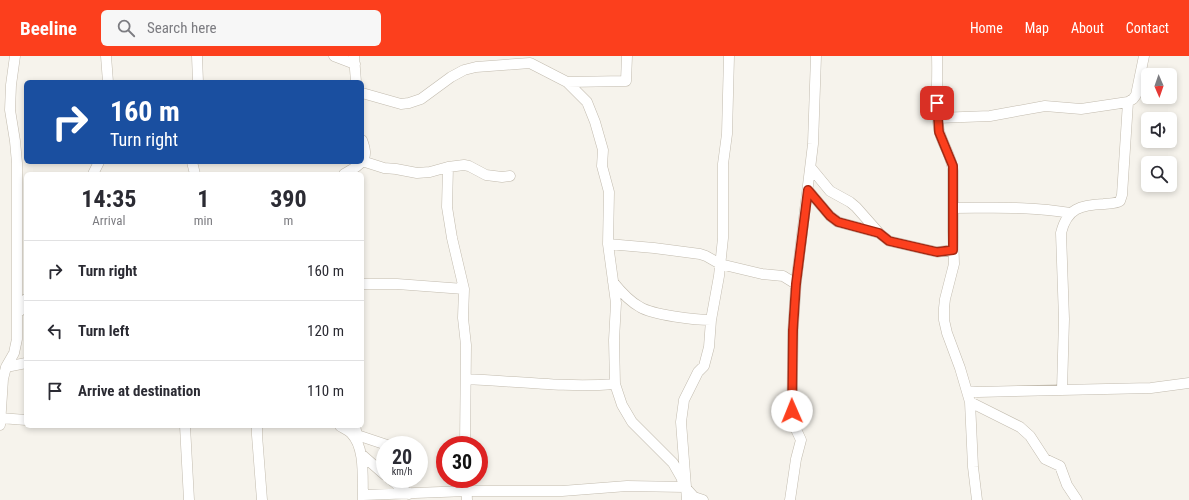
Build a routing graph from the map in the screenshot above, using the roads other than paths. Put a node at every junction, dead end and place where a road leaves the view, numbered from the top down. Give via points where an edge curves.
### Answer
1 (15, 56) edge
2 (106, 56) edge
3 (197, 56) edge
4 (334, 56) edge
5 (627, 56) edge
6 (729, 56) edge
7 (816, 56) edge
8 (937, 56) edge
9 (1144, 56) edge
10 (531, 59) edge
11 (355, 60) edge
12 (110, 80) edge
13 (198, 80) edge
14 (356, 80) edge
15 (567, 82) junction
16 (364, 95) edge
17 (1128, 102) junction
18 (937, 118) junction
19 (364, 148) edge
20 (364, 159) edge
21 (364, 163) edge
22 (360, 164) edge
23 (448, 167) junction
24 (811, 168) junction
25 (347, 172) edge
26 (510, 176) dead end
27 (808, 190) junction
28 (953, 208) junction
29 (1070, 213) junction
30 (879, 233) junction
31 (608, 244) junction
32 (953, 250) junction
33 (720, 264) junction
34 (613, 282) junction
35 (364, 284) edge
36 (796, 284) junction
37 (464, 289) junction
38 (24, 303) edge
39 (20, 311) dead end
40 (711, 320) junction
41 (24, 363) edge
42 (6, 367) junction
43 (466, 379) junction
44 (1189, 383) edge
45 (615, 384) junction
46 (1062, 390) junction
47 (967, 391) junction
48 (970, 402) junction
49 (0, 418) edge
50 (24, 420) edge
51 (0, 425) edge
52 (185, 428) edge
53 (257, 428) edge
54 (343, 428) edge
55 (355, 428) edge
56 (465, 436) edge
57 (376, 441) edge
58 (361, 454) junction
59 (376, 467) edge
60 (686, 487) junction
61 (400, 488) edge
62 (562, 495) edge
63 (467, 496) edge
64 (363, 497) edge
65 (411, 497) edge
66 (189, 500) edge
67 (262, 500) edge
68 (686, 500) edge
69 (703, 500) edge
70 (790, 500) edge
71 (977, 500) edge
72 (1077, 500) edge

1 - 42 street via 10,110 16,142 17,339 14,353
2 - 12 street
3 - 13 street
4 - 11 street
5 - 15 street via 626,81
6 - 33 street
7 - 24 street
8 - 18 street
9 - 17 street via 1136,95
10 - 15 street
10 - 16 street via 464,70 410,104
11 - 14 street
15 - 31 street via 587,102 603,150 602,166 609,192
17 - 18 street via 1081,109 1045,106 990,116
17 - 29 street via 1121,198 1117,202 1088,204
18 - 28 street via 939,132 953,166
19 - 20 street
21 - 23 street via 417,173
22 - 25 street
23 - 26 street via 469,166 486,175
23 - 37 street via 447,207
24 - 27 street
24 - 30 street via 830,191 856,207
27 - 30 street via 838,222
27 - 36 street
28 - 29 street via 1036,209
28 - 32 street
29 - 46 street via 1061,233 1064,319
30 - 32 street via 889,241 937,252
31 - 33 street via 700,254
31 - 34 street
32 - 47 street via 954,264 944,308 944,320
33 - 36 street via 783,276
33 - 40 street
34 - 40 street via 636,305 647,310 696,320
34 - 45 street via 616,302
35 - 37 street
36 - 70 street via 792,411 793,423 801,440
37 - 43 street
38 - 39 street
40 - 60 street via 710,346 704,366 698,372 684,400 681,422
41 - 42 street
42 - 49 street
43 - 45 street via 519,383
43 - 56 street
44 - 46 street via 1151,388
45 - 60 street via 622,405 632,422 673,463
46 - 47 street
47 - 48 street
48 - 71 street
48 - 72 street via 1025,431 1045,459 1060,466 1067,486
49 - 50 street
49 - 51 street
52 - 66 street
53 - 67 street
54 - 58 street via 358,442
55 - 57 street via 357,435
58 - 59 street
58 - 64 street
60 - 62 street via 627,486
60 - 68 street
60 - 69 street via 694,497
61 - 65 street
62 - 63 street
63 - 65 street
64 - 65 street

